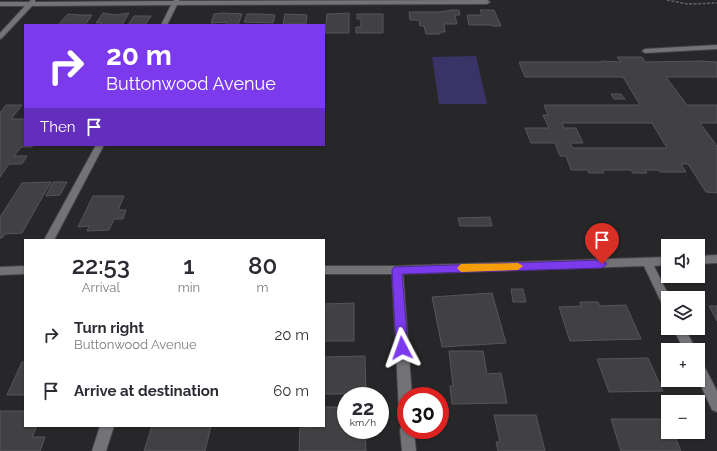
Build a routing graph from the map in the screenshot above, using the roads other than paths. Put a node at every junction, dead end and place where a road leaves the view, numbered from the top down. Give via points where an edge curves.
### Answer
1 (315, 1) edge
2 (444, 1) edge
3 (33, 2) edge
4 (177, 2) edge
5 (488, 2) dead end
6 (0, 4) edge
7 (165, 24) edge
8 (0, 37) edge
9 (717, 47) edge
10 (645, 51) dead end
11 (99, 146) edge
12 (50, 239) edge
13 (717, 259) edge
14 (705, 260) edge
15 (661, 261) edge
16 (647, 262) junction
17 (24, 270) edge
18 (325, 270) edge
19 (397, 270) junction
20 (0, 271) edge
21 (662, 291) edge
22 (705, 380) edge
23 (404, 387) edge
24 (717, 405) edge
25 (107, 427) edge
26 (407, 439) edge
27 (100, 451) edge
28 (408, 451) edge

1 - 2 street
1 - 4 street
2 - 5 street
3 - 4 street
3 - 6 street
3 - 8 street
4 - 7 street
9 - 10 lane
11 - 12 street
13 - 14 street
15 - 16 street
16 - 19 street
16 - 21 street
17 - 20 street
18 - 19 street
19 - 23 street
22 - 24 street
25 - 27 street
26 - 28 street

